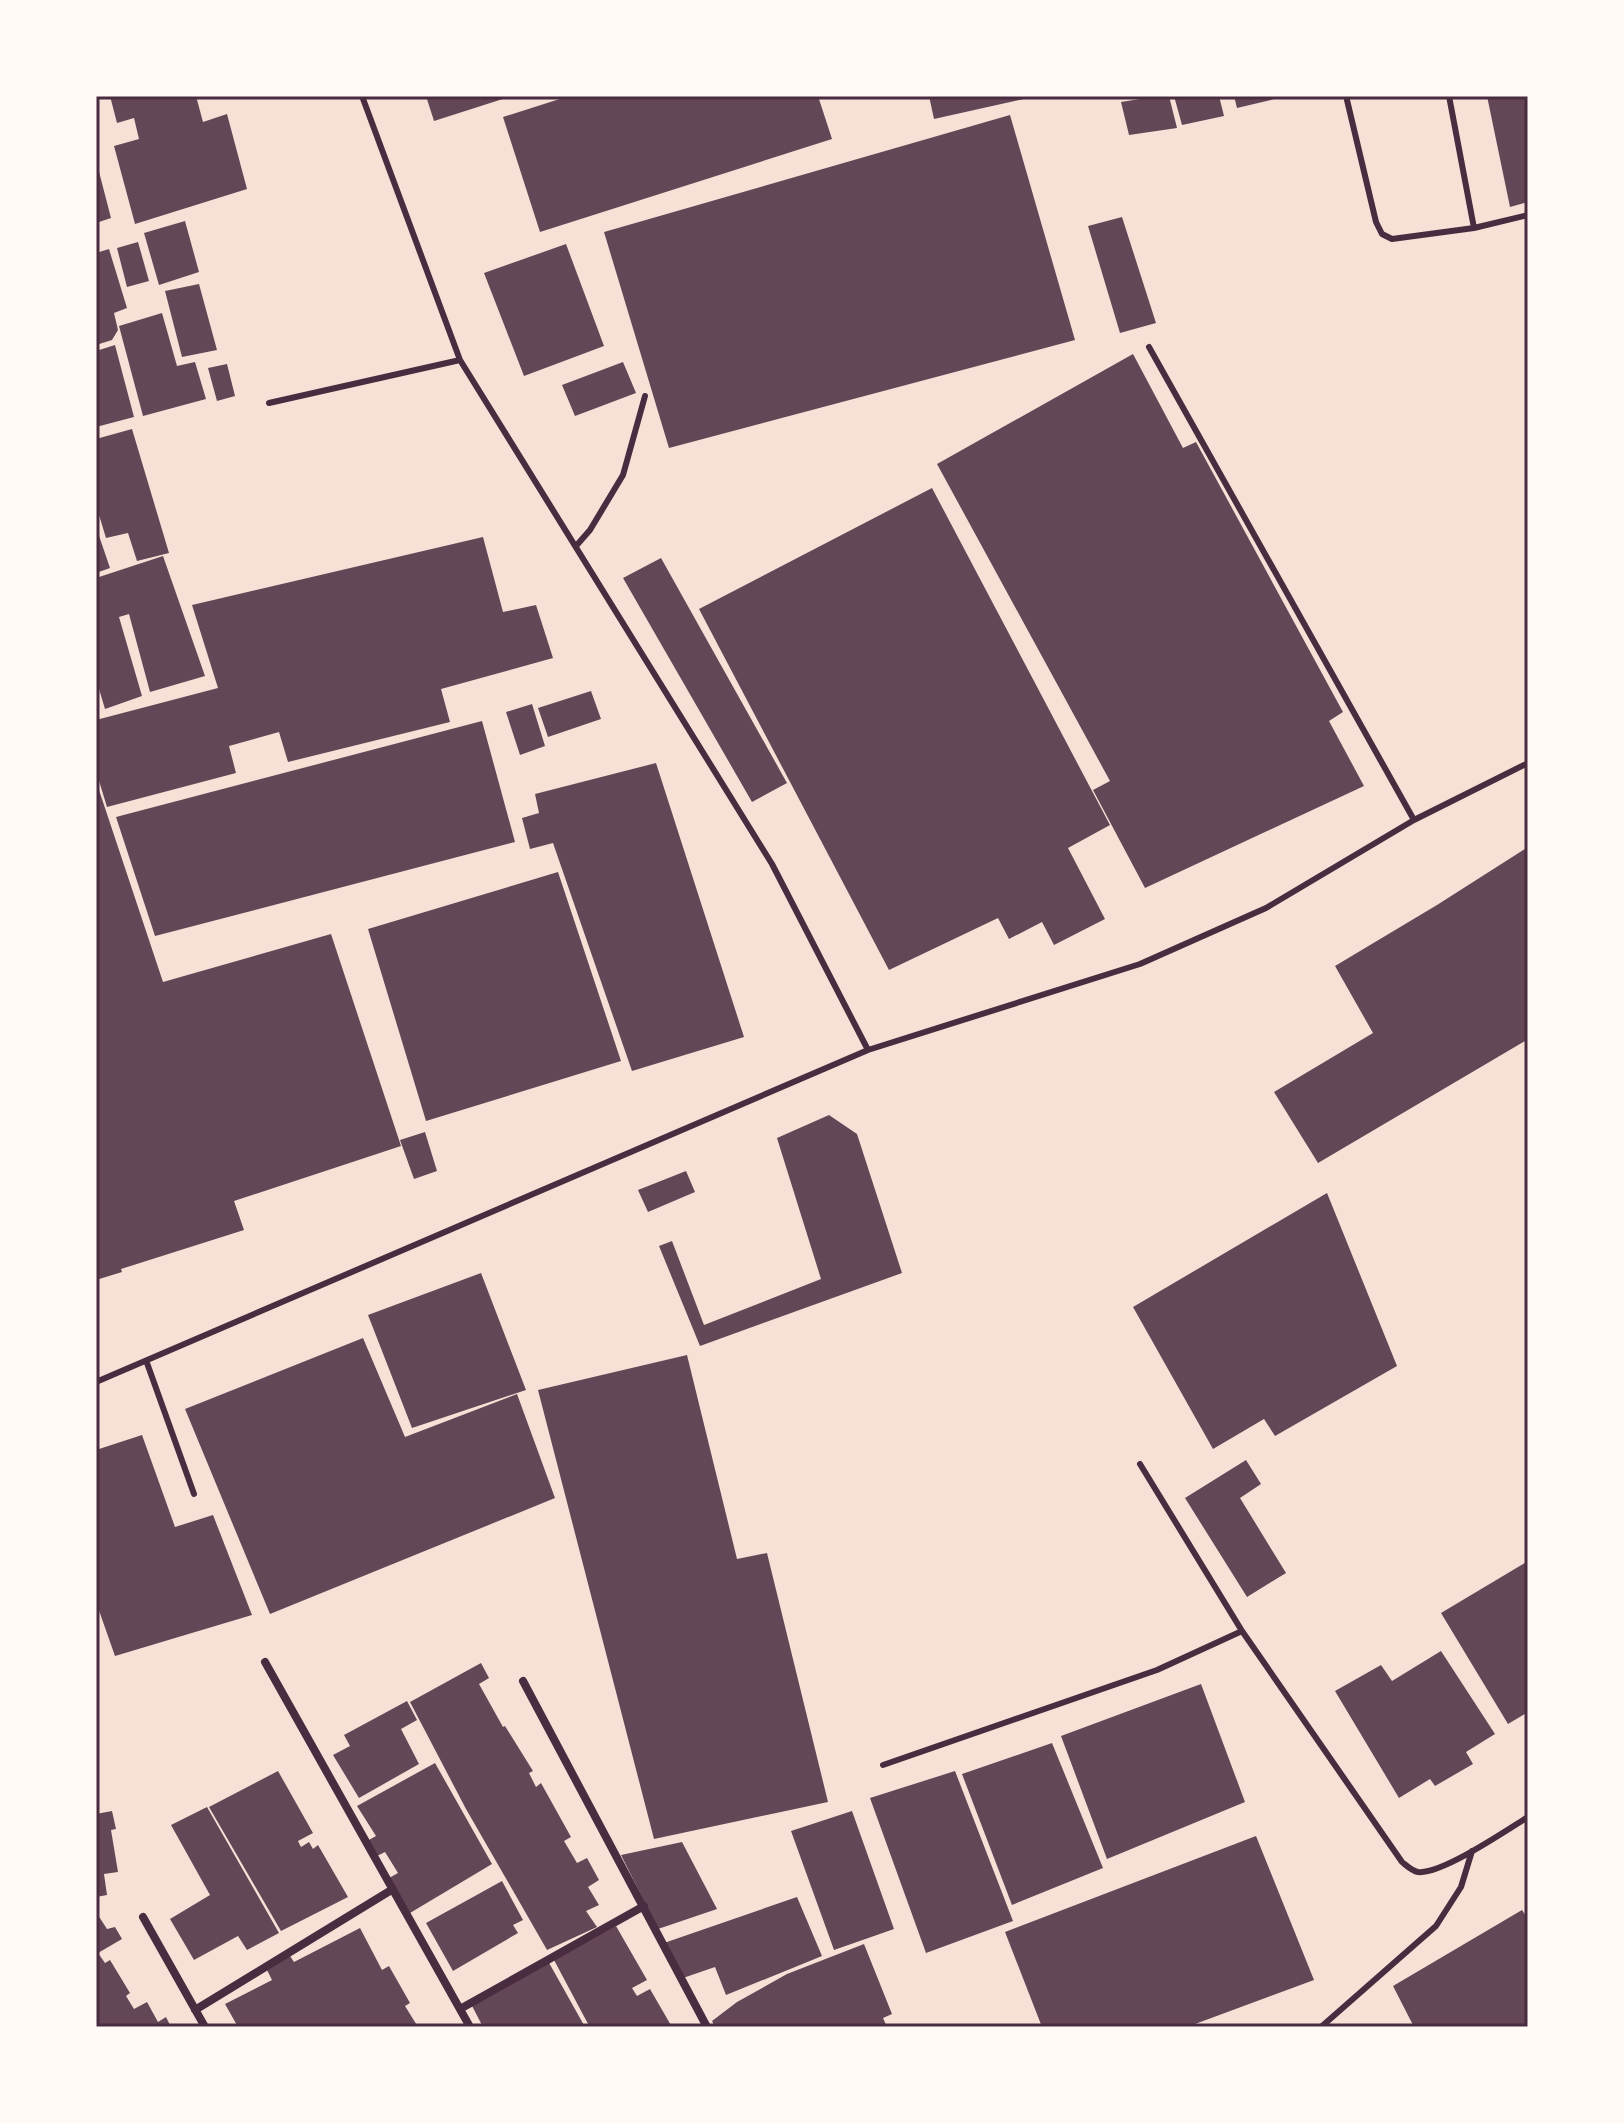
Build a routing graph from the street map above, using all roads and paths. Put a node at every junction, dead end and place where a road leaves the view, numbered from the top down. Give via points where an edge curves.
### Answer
1 (362, 96) edge
2 (1449, 96) edge
3 (1347, 100) dead end
4 (1528, 215) edge
5 (1474, 228) junction
6 (1149, 347) dead end
7 (460, 360) junction
8 (645, 396) dead end
9 (269, 403) dead end
10 (576, 546) junction
11 (1528, 763) edge
12 (1414, 820) junction
13 (868, 1050) junction
14 (147, 1363) junction
15 (96, 1382) edge
16 (1140, 1464) dead end
17 (194, 1494) dead end
18 (1242, 1631) junction
19 (265, 1662) dead end
20 (523, 1681) dead end
21 (883, 1765) dead end
22 (1528, 1817) edge
23 (1472, 1851) junction
24 (393, 1889) junction
25 (644, 1906) junction
26 (143, 1917) dead end
27 (460, 2009) junction
28 (195, 2010) junction
29 (205, 2027) edge
30 (470, 2027) edge
31 (707, 2027) edge
32 (1321, 2027) edge

1 - 7 lane
2 - 5 lane
3 - 5 lane via 1382,234 1392,239
4 - 5 lane
6 - 12 lane
7 - 9 lane
7 - 10 lane
8 - 10 lane via 623,475
10 - 13 lane via 772,864
11 - 12 lane
12 - 13 lane via 1266,908 1140,964
13 - 14 lane
14 - 15 lane
14 - 17 lane
16 - 18 lane
18 - 21 lane via 1142,1675
18 - 23 lane via 1402,1862 1423,1872
19 - 24 street
20 - 25 street
22 - 23 lane
23 - 32 lane via 1461,1887 1436,1926
24 - 27 street
24 - 28 street
25 - 27 street
25 - 31 street
26 - 28 street
27 - 30 street
28 - 29 street

